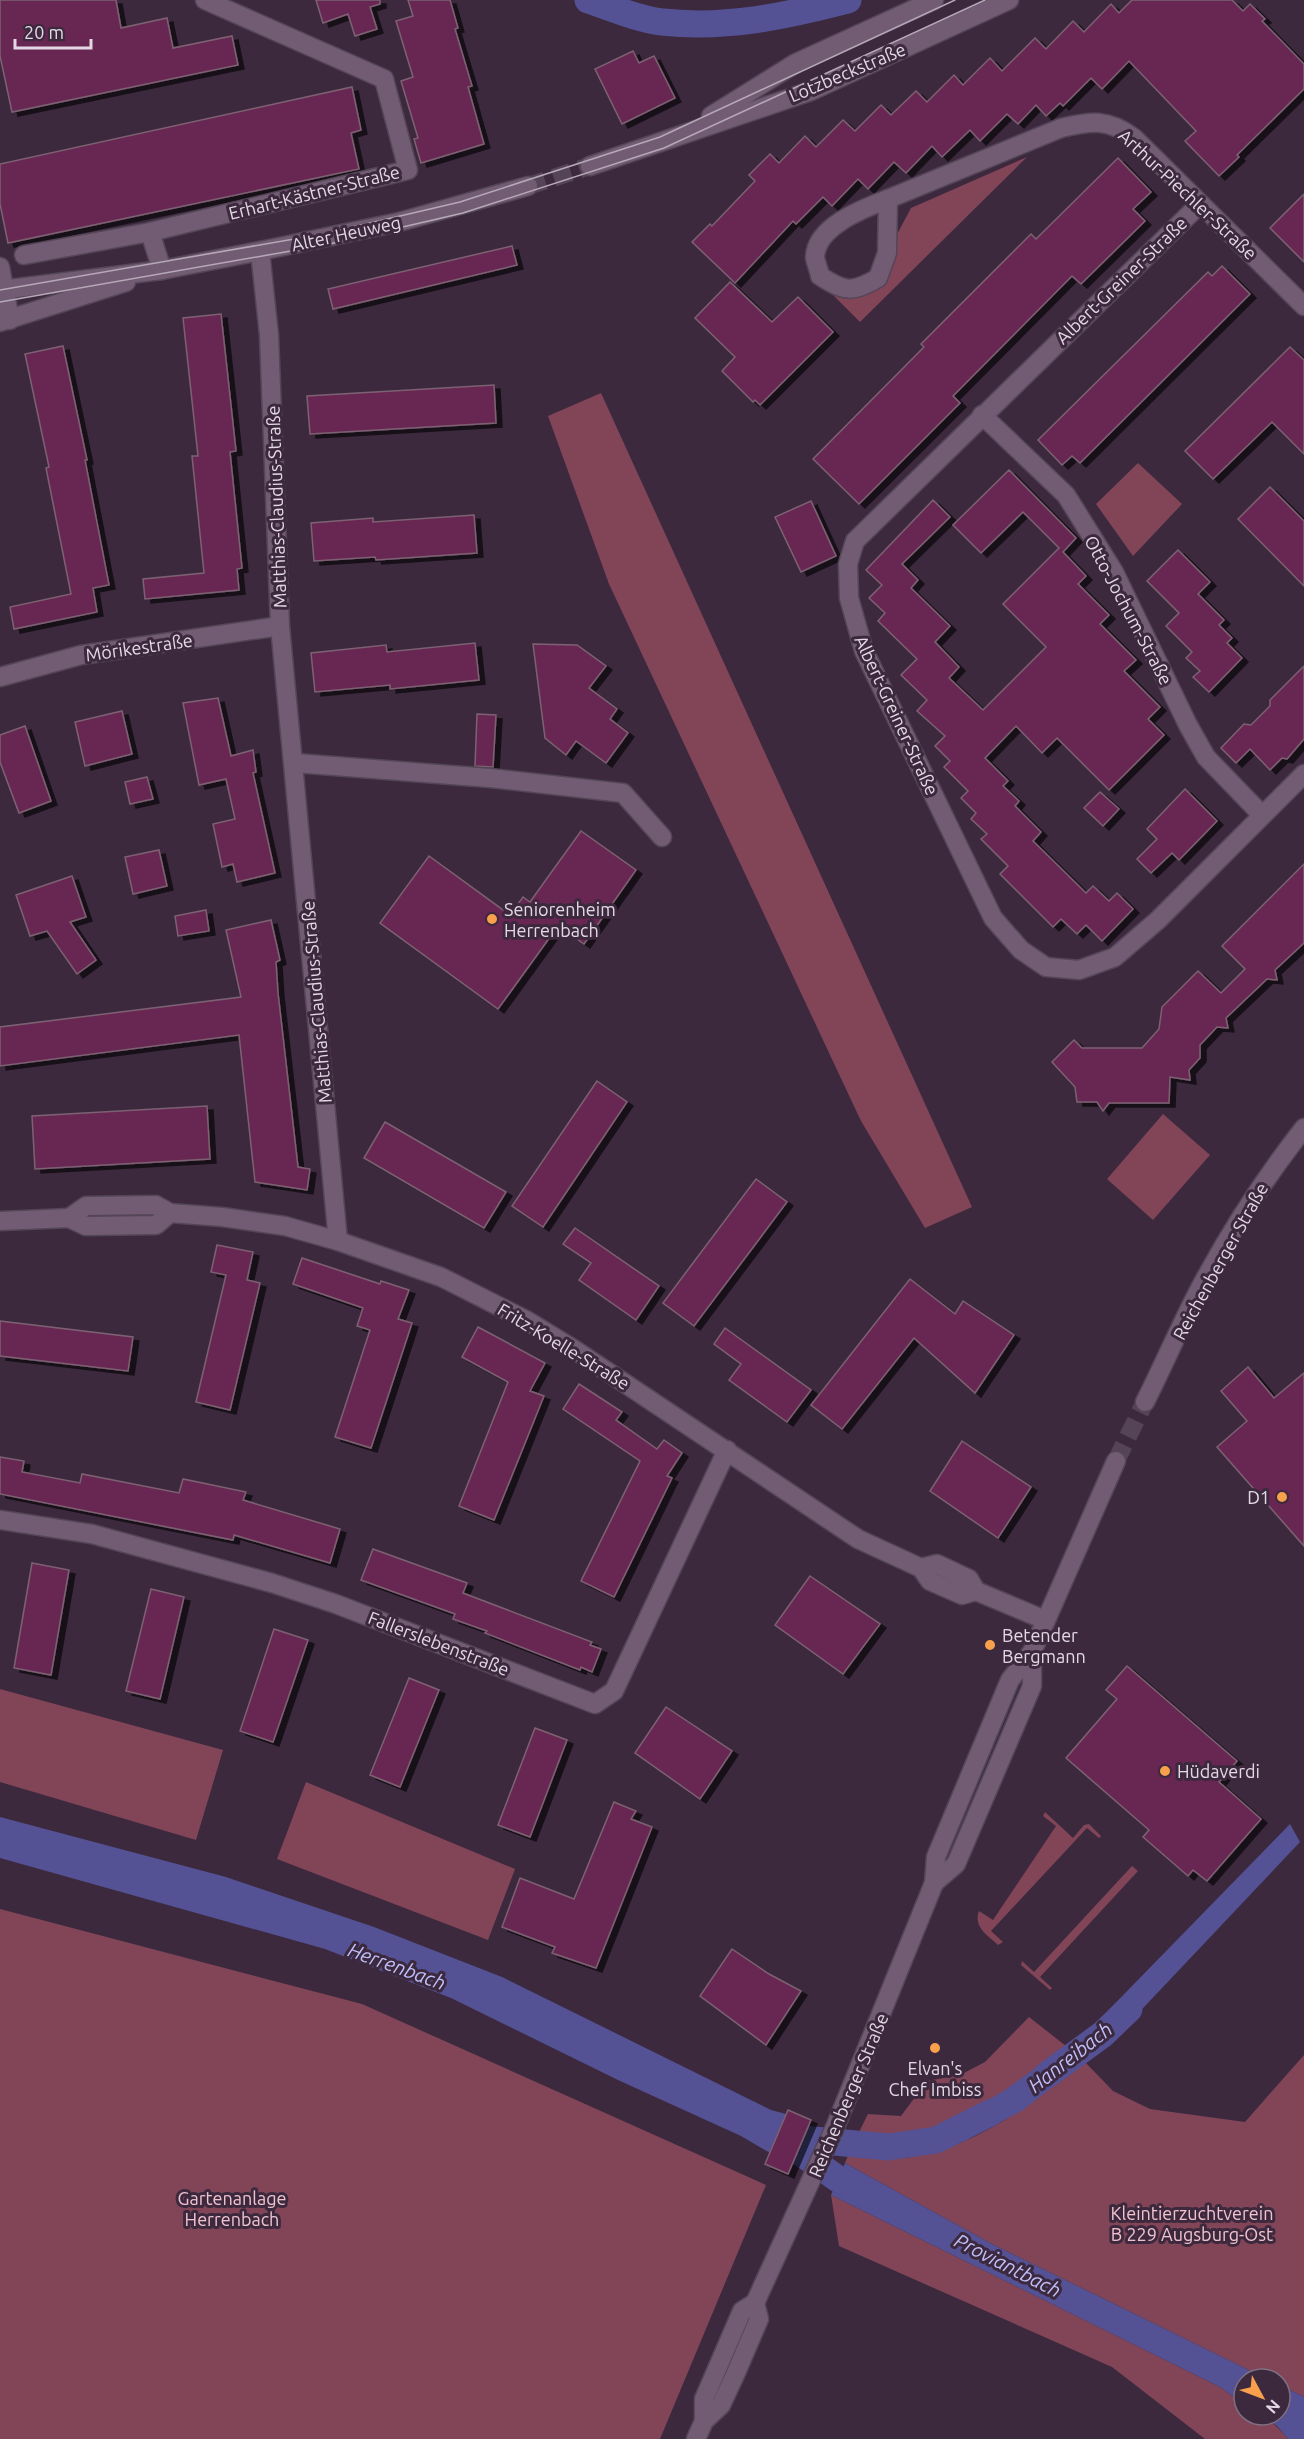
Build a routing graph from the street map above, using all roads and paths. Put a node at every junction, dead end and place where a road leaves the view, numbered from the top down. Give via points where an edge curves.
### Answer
1 (205, 0) edge
2 (934, 0) edge
3 (1009, 0) edge
4 (682, 135) junction
5 (590, 166) tunnel mouth
6 (528, 186) tunnel mouth
7 (888, 199) junction
8 (1200, 204) junction
9 (150, 231) junction
10 (260, 251) junction
11 (24, 255) dead end
12 (0, 267) edge
13 (162, 270) junction
14 (2, 290) edge
15 (1304, 306) edge
16 (5, 321) edge
17 (982, 415) junction
18 (280, 626) junction
19 (0, 677) edge
20 (295, 763) junction
21 (1304, 774) edge
22 (1262, 815) junction
23 (662, 837) dead end
24 (1304, 1128) edge
25 (0, 1221) edge
26 (338, 1241) junction
27 (1145, 1402) tunnel mouth
28 (727, 1450) junction
29 (1116, 1461) tunnel mouth
30 (0, 1520) edge
31 (1046, 1620) junction
32 (696, 2439) edge

1 - 9 street, Erhart-Kästner-Straße via 384,80 408,170
2 - 4 street, Lotzbeckstraße via 796,63
3 - 4 street, Lotzbeckstraße via 811,91
4 - 5 street, Lotzbeckstraße
6 - 10 street, Alter Heuweg via 399,222
7 - 7 street, Arthur-Piechler-Straße via 854,213 825,233 815,257 820,276 839,289 860,289 878,278 886,253
7 - 8 street, Arthur-Piechler-Straße via 1061,128 1091,121 1119,127 1134,138
8 - 15 street, Arthur-Piechler-Straße
8 - 17 street, Albert-Greiner-Straße
9 - 11 street, Erhart-Kästner-Straße
9 - 13 street
10 - 13 street, Alter Heuweg
10 - 18 street, Matthias-Claudius-Straße via 269,335
12 - 14 street
13 - 14 street, Alter Heuweg
13 - 16 street, Alter Heuweg
14 - 16 street
17 - 22 street, Otto-Jochum-Straße via 1066,495 1114,572 1206,757
17 - 22 street, Albert-Greiner-Straße via 855,541 848,572 849,597 864,651 993,918 1021,950 1046,967 1079,970 1116,957
18 - 19 street, Mörikestraße via 81,655
18 - 20 street, Matthias-Claudius-Straße
20 - 23 street via 623,793
20 - 26 street, Matthias-Claudius-Straße
21 - 22 street, Albert-Greiner-Straße
24 - 27 street, Reichenberger Straße via 1234,1228
25 - 26 street, Fritz-Koelle-Straße via 69,1218 86,1226 156,1225 170,1214 222,1217 285,1226
26 - 28 street, Fritz-Koelle-Straße via 441,1277 526,1320
28 - 30 street, Fallerslebenstraße via 614,1691 595,1704 272,1583 92,1534
28 - 31 street, Fritz-Koelle-Straße via 858,1539 921,1568 937,1564 969,1579 976,1591
29 - 31 street, Reichenberger Straße
31 - 32 street, Reichenberger Straße via 1032,1652 1030,1690 956,1864 934,1883 810,2186 755,2303 742,2311 704,2398 704,2421

